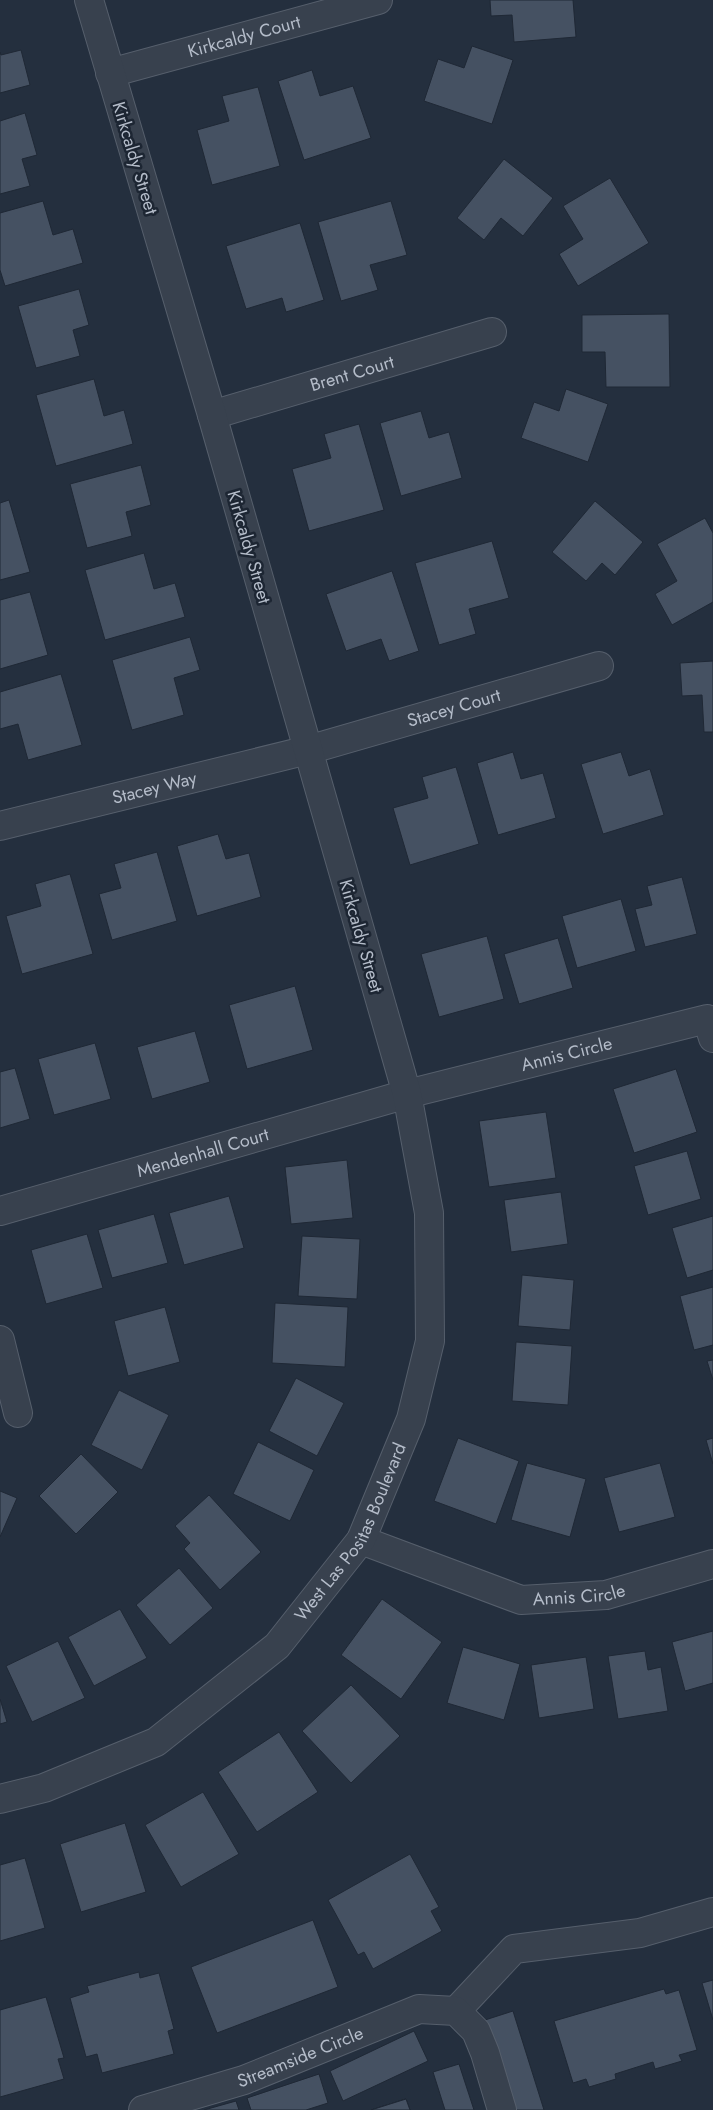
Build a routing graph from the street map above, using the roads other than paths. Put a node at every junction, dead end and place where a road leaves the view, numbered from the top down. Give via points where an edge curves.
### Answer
1 (89, 0) edge
2 (378, 0) edge
3 (110, 73) junction
4 (492, 332) dead end
5 (212, 415) junction
6 (599, 666) dead end
7 (308, 750) junction
8 (0, 826) edge
9 (713, 1038) edge
10 (406, 1094) junction
11 (0, 1211) edge
12 (0, 1340) edge
13 (18, 1413) dead end
14 (361, 1540) junction
15 (713, 1564) edge
16 (0, 1800) edge
17 (713, 1912) edge
18 (456, 2011) junction
19 (143, 2110) edge
20 (502, 2110) edge

1 - 3 street, Kirkcaldy Street
2 - 3 street, Kirkcaldy Court
3 - 5 street, Kirkcaldy Street
4 - 5 street, Brent Court
5 - 7 street, Kirkcaldy Street
6 - 7 street, Stacey Court
7 - 8 street, Stacey Way
7 - 10 street, Kirkcaldy Street
9 - 10 street, Annis Circle via 707,1019
10 - 11 street, Mendenhall Court
10 - 14 street, West Las Positas Boulevard via 429,1213 430,1340 411,1418
12 - 13 street
14 - 15 street, Annis Circle via 521,1600 606,1595
14 - 16 street, West Las Positas Boulevard via 277,1646 156,1742 44,1788
17 - 18 street via 640,1933 514,1949
18 - 19 street, Streamside Circle via 418,2009 244,2080
18 - 20 street via 476,2031

